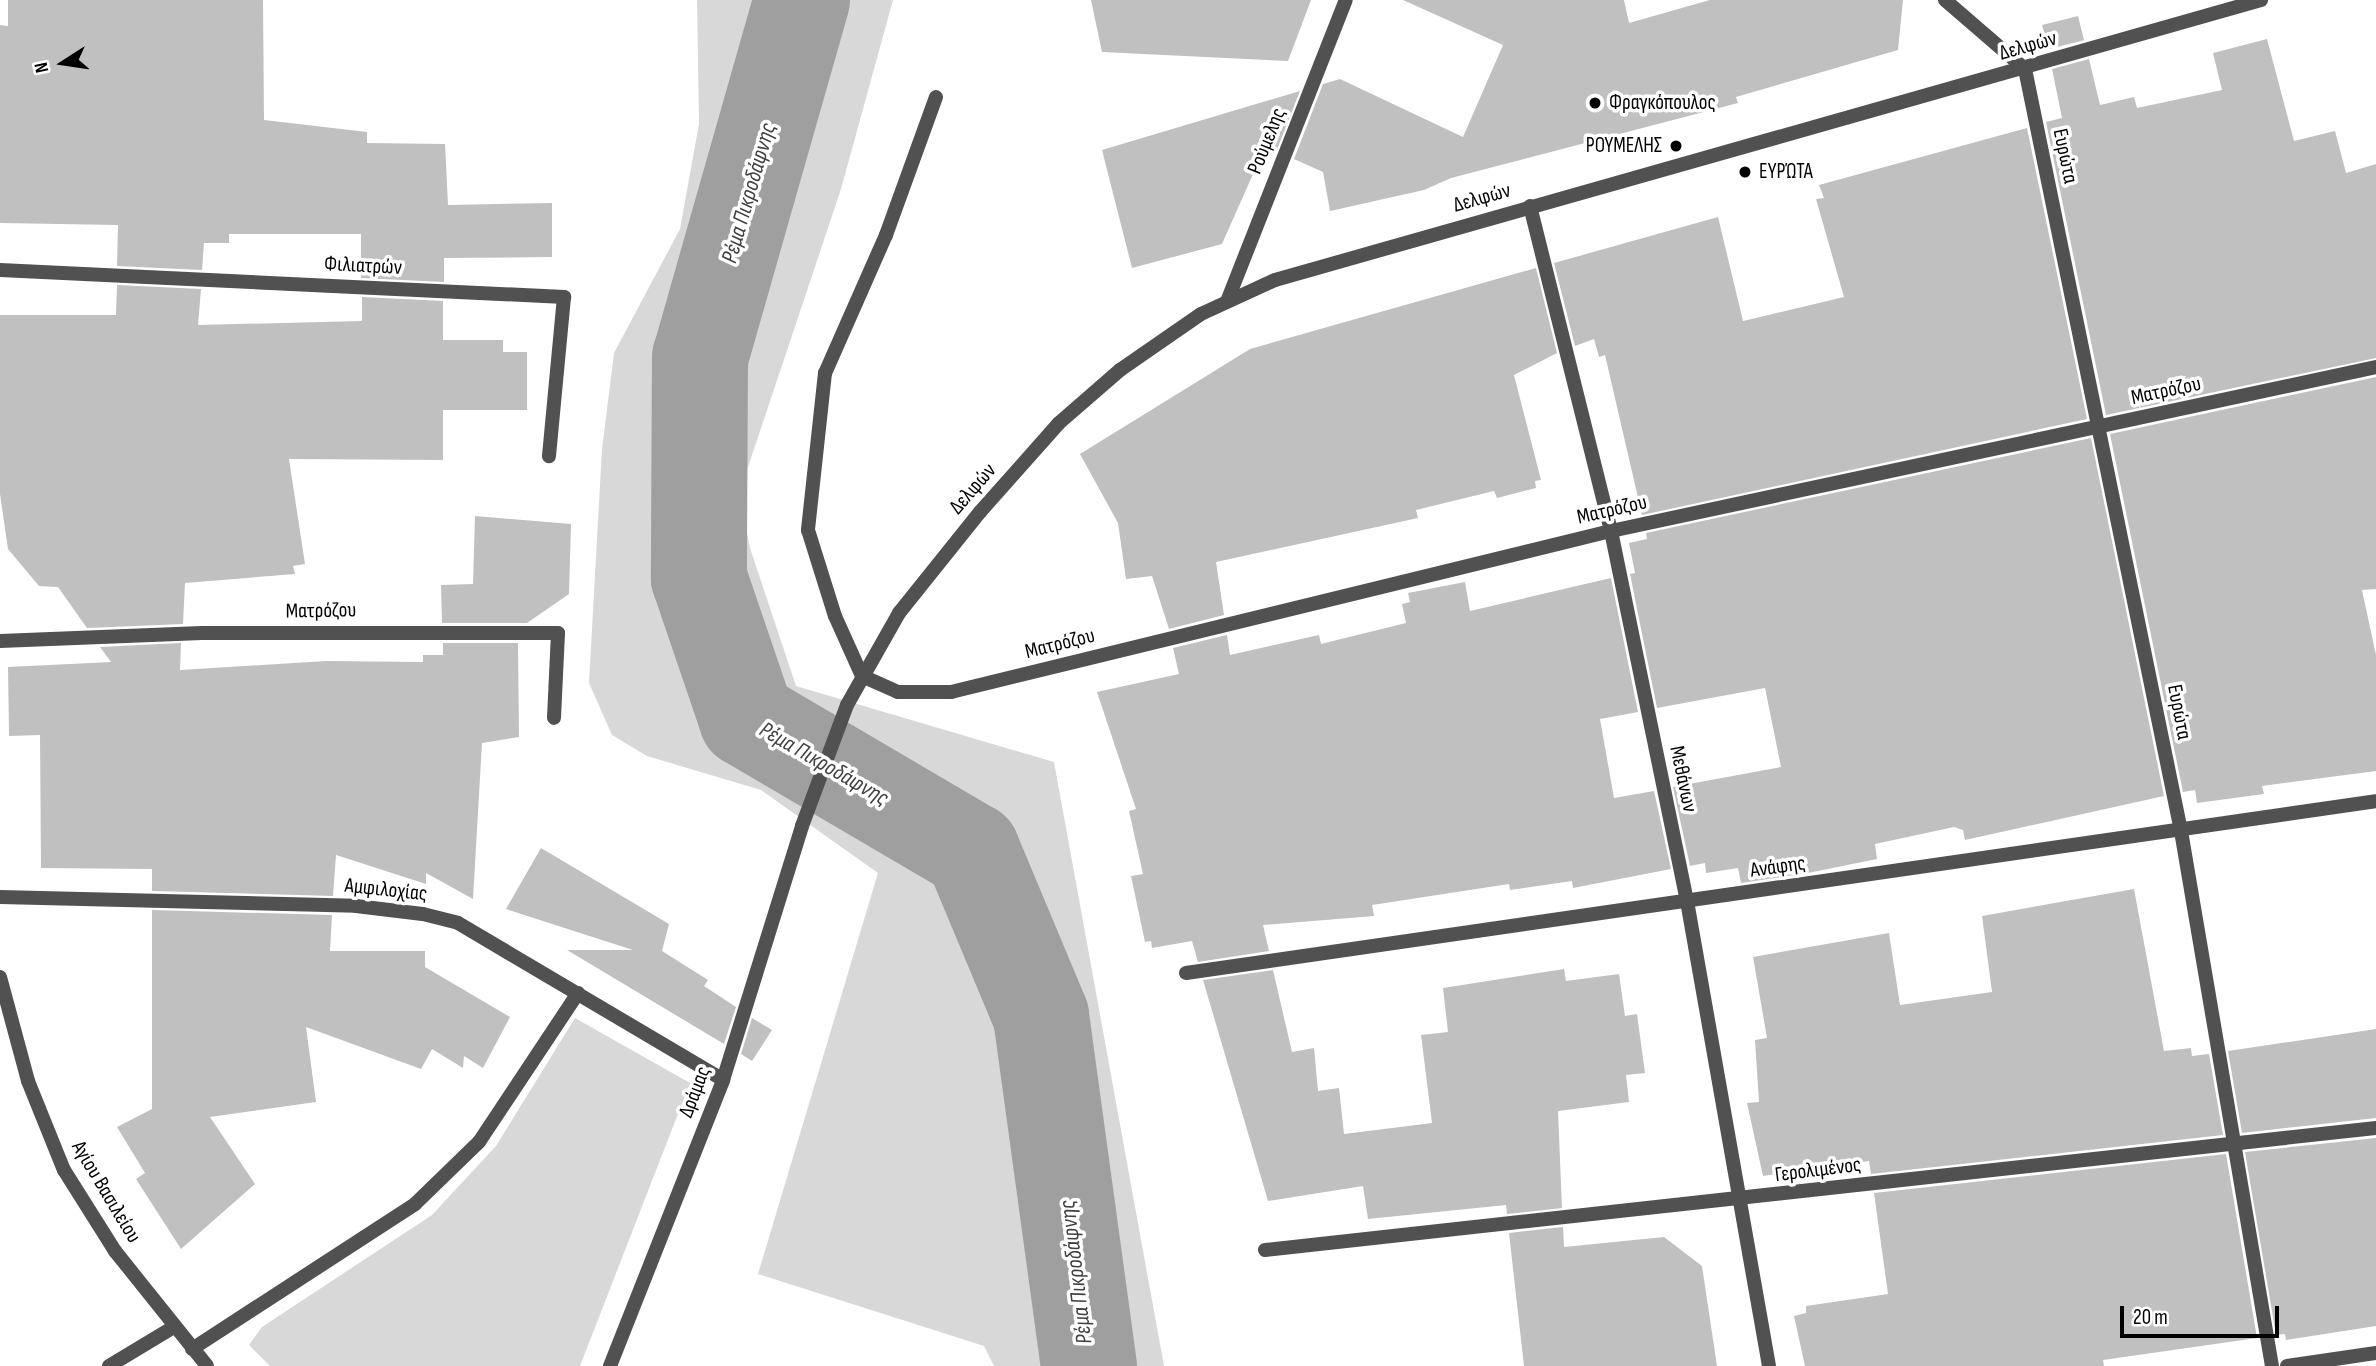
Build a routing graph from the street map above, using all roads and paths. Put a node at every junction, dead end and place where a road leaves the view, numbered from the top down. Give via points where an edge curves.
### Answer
1 (1346, 0) edge
2 (1945, 0) edge
3 (2261, 0) edge
4 (2025, 69) junction
5 (936, 97) dead end
6 (1530, 206) junction
7 (0, 270) edge
8 (1228, 299) junction
9 (2376, 367) edge
10 (2102, 426) junction
11 (550, 456) dead end
12 (1611, 531) junction
13 (0, 641) edge
14 (862, 676) junction
15 (847, 705) joint
16 (554, 718) dead end
17 (2376, 801) edge
18 (2181, 831) junction
19 (0, 897) edge
20 (1687, 901) junction
21 (1186, 973) dead end
22 (0, 977) edge
23 (578, 993) junction
24 (723, 1080) junction
25 (2376, 1128) edge
26 (2234, 1144) junction
27 (1742, 1200) junction
28 (1265, 1250) dead end
29 (174, 1327) junction
30 (192, 1349) junction
31 (2376, 1353) edge
32 (109, 1366) edge
33 (207, 1366) edge
34 (610, 1366) edge
35 (1769, 1366) edge
36 (2272, 1366) edge
37 (2287, 1366) edge

1 - 8 street, Ρούμελης
2 - 4 street
3 - 4 street, Δελφών
4 - 6 street, Δελφών
4 - 10 street, Ευρώτα
5 - 14 street via 887,234 825,373 814,444 808,530 835,616
6 - 8 street, Δελφών via 1326,264
6 - 12 street, Μεθάνων
7 - 11 street, Φιλιατρών via 564,297
8 - 14 street, Δελφών via 1130,363 1059,423 899,613
9 - 10 street, Ματρόζου
10 - 12 street, Ματρόζου
10 - 18 street, Ευρώτα
12 - 14 street, Ματρόζου via 951,692 898,692
12 - 20 street, Μεθάνων
13 - 16 street, Ματρόζου via 202,634 558,633
14 - 15 street, Δελφών
15 - 24 street, Δράμας via 802,826
17 - 18 street, Ανάφης
18 - 20 street, Ανάφης
18 - 26 street, Ευρώτα
19 - 23 street, Αμφιλοχίας via 356,906 424,914 458,923
20 - 21 street, Ανάφης
20 - 27 street, Μεθάνων
22 - 29 street, Αγίου Βασιλείου via 28,1081 64,1170 115,1251
23 - 24 street, Αμφιλοχίας
23 - 30 street via 479,1142 415,1204
24 - 34 street, Δράμας
25 - 26 street, Γερολιμένος
26 - 27 street, Γερολιμένος
26 - 36 street, Ευρώτα
27 - 28 street, Γερολιμένος
27 - 35 street, Μεθάνων
29 - 30 street, Αγίου Βασιλείου
29 - 32 street
30 - 33 street, Αγίου Βασιλείου
31 - 37 street

